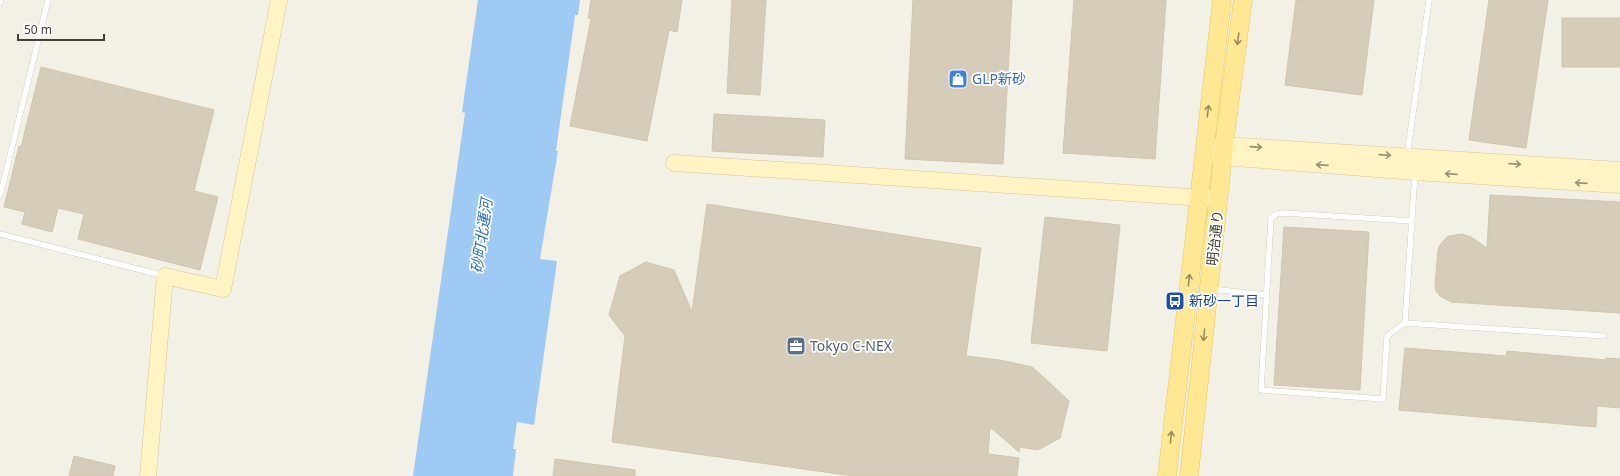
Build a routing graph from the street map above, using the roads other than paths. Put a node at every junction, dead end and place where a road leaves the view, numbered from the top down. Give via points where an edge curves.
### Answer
1 (1, 0) edge
2 (48, 0) edge
3 (279, 0) edge
4 (1222, 0) edge
5 (1243, 0) edge
6 (1429, 0) edge
7 (0, 3) edge
8 (1203, 150) junction
9 (1223, 151) junction
10 (674, 163) dead end
11 (1411, 164) junction
12 (1620, 170) edge
13 (1620, 185) edge
14 (0, 196) edge
15 (1198, 197) junction
16 (1218, 199) junction
17 (1412, 221) junction
18 (0, 234) edge
19 (165, 276) junction
20 (1210, 289) junction
21 (1266, 295) junction
22 (1405, 323) junction
23 (1604, 336) dead end
24 (148, 476) edge
25 (1167, 476) edge
26 (1189, 476) edge

1 - 7 lane
2 - 14 lane
3 - 19 street via 223,289
8 -> 4 main road, 明治通り
5 -> 9 main road, 明治通り
6 - 11 lane
8 - 9 street
8 - 15 main road, 明治通り
9 - 11 street
9 - 16 main road, 明治通り
10 - 15 street
11 -> 12 street
13 -> 11 street
11 - 17 lane
15 - 16 street
25 -> 15 main road, 明治通り
16 - 20 main road, 明治通り
17 - 21 lane via 1276,214 1271,218
17 - 22 lane
18 - 19 lane
19 - 24 street
20 - 21 lane
20 -> 26 main road, 明治通り
21 - 22 lane via 1261,390 1383,399 1387,336
22 - 23 lane

